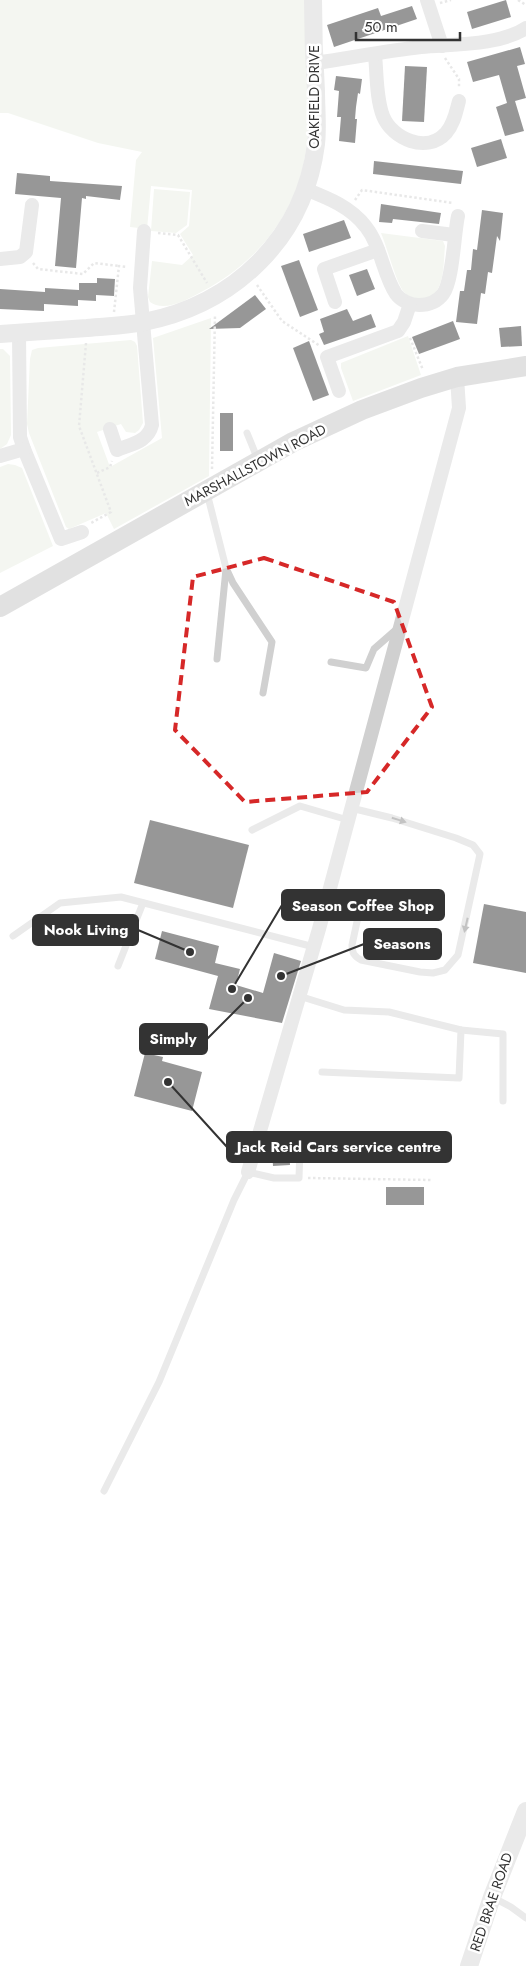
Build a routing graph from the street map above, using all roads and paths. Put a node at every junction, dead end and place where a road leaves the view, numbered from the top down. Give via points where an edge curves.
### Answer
1 (313, 0) edge
2 (427, 0) edge
3 (518, 0) edge
4 (526, 5) edge
5 (526, 28) edge
6 (440, 46) junction
7 (374, 55) junction
8 (315, 63) junction
9 (460, 101) joint
10 (305, 189) junction
11 (32, 205) dead end
12 (348, 210) junction
13 (458, 216) joint
14 (144, 231) joint
15 (422, 231) dead end
16 (454, 235) junction
17 (378, 250) junction
18 (24, 254) junction
19 (0, 259) edge
20 (120, 266) junction
21 (141, 268) junction
22 (249, 273) junction
23 (215, 296) junction
24 (335, 302) dead end
25 (410, 304) junction
26 (143, 322) junction
27 (404, 322) junction
28 (113, 326) junction
29 (87, 328) junction
30 (19, 333) junction
31 (0, 334) edge
32 (332, 355) junction
33 (526, 366) edge
34 (457, 377) junction
35 (429, 386) junction
36 (338, 391) dead end
37 (110, 430) dead end
38 (247, 433) dead end
39 (24, 449) junction
40 (116, 450) junction
41 (0, 456) edge
42 (258, 461) junction
43 (97, 473) junction
44 (209, 488) junction
45 (82, 532) joint
46 (226, 568) junction
47 (0, 607) edge
48 (400, 626) junction
49 (217, 659) dead end
50 (331, 662) dead end
51 (263, 693) dead end
52 (350, 814) junction
53 (252, 830) dead end
54 (329, 891) junction
55 (143, 903) junction
56 (14, 936) dead end
57 (314, 947) junction
58 (118, 966) dead end
59 (299, 996) junction
60 (461, 1030) junction
61 (322, 1072) dead end
62 (503, 1101) dead end
63 (300, 1147) dead end
64 (248, 1172) junction
65 (299, 1178) junction
66 (430, 1180) dead end
67 (104, 1491) dead end
68 (526, 1811) edge
69 (492, 1897) junction
70 (526, 1918) edge
71 (469, 1966) edge

1 - 8 street, OAKFIELD DRIVE
2 - 6 street
3 - 4 path
5 - 6 street via 490,40
6 - 7 street
6 - 9 path via 459,79
7 - 8 street
7 - 9 street via 383,116 390,128 402,138 415,142 442,137 451,125
8 - 10 street, OAKFIELD DRIVE via 316,142
10 - 12 street
10 - 22 street, OAKFIELD DRIVE via 283,233
11 - 18 street via 28,247
12 - 13 path via 362,190 460,204
12 - 17 street via 367,228
13 - 16 street
14 - 21 street
14 - 23 path via 178,235
15 - 16 street
16 - 25 street via 449,277 443,294 431,304
17 - 24 street via 324,269
17 - 25 street via 396,293
18 - 19 street via 18,258
18 - 20 path via 38,269 83,274 94,263
20 - 21 path
20 - 28 path
21 - 26 street
22 - 23 street, OAKFIELD DRIVE
22 - 32 path via 282,321
23 - 26 street, OAKFIELD DRIVE via 179,313
23 - 44 path
25 - 27 street
26 - 28 street, OAKFIELD DRIVE
26 - 40 street via 152,425 144,439
27 - 32 street via 393,333
27 - 35 path
28 - 29 street, OAKFIELD DRIVE
29 - 30 street, OAKFIELD DRIVE
29 - 43 path via 80,426
30 - 31 street, OAKFIELD DRIVE
30 - 39 street via 19,424
32 - 36 street via 327,357
33 - 34 main road, MARSHALLSTOWN ROAD
34 - 35 main road, MARSHALLSTOWN ROAD
34 - 48 street via 459,408
35 - 42 main road, MARSHALLSTOWN ROAD via 362,410
37 - 40 street
38 - 42 lane
39 - 41 street
39 - 45 street via 61,539
40 - 43 path via 110,467
42 - 44 main road, MARSHALLSTOWN ROAD
43 - 45 path via 111,512 82,527
44 - 46 lane
44 - 47 main road, MARSHALLSTOWN ROAD
46 - 49 lane
46 - 51 lane via 272,642
48 - 50 lane via 374,649 366,668
48 - 52 street
52 - 53 lane via 300,806
52 - 54 street
52 -> 54 lane via 392,818 456,838 477,849 480,854 458,955 446,970 433,973 361,960 352,952 360,900
54 - 57 street
55 - 56 lane via 121,897 60,903
55 - 57 lane
55 - 58 lane
57 - 59 street
59 - 60 lane via 344,1010 389,1012
59 - 64 street
60 - 61 lane via 459,1078
60 - 62 lane via 503,1034
63 - 65 lane
64 - 65 lane via 274,1178
64 - 67 lane via 158,1382
65 - 66 path
68 - 69 street, RED BRAE ROAD
69 - 70 lane
69 - 71 street, RED BRAE ROAD

